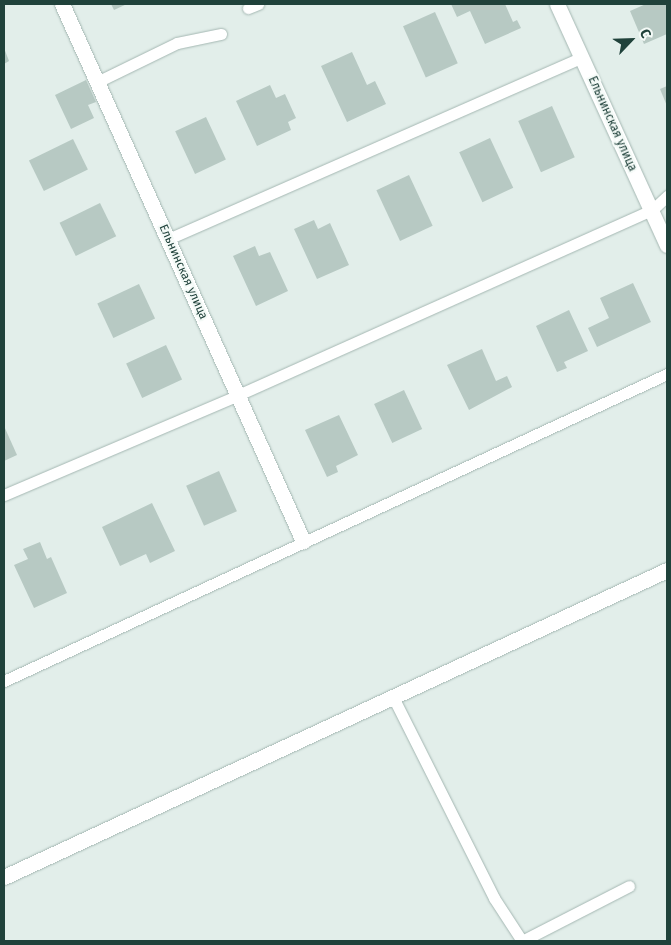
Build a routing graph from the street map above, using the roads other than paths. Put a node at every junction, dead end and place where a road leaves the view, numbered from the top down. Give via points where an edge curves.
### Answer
1 (62, 4) edge
2 (557, 4) edge
3 (221, 34) dead end
4 (582, 57) junction
5 (97, 82) junction
6 (667, 196) edge
7 (652, 210) junction
8 (168, 239) junction
9 (667, 245) edge
10 (667, 374) edge
11 (238, 396) junction
12 (4, 495) edge
13 (303, 541) junction
14 (667, 570) edge
15 (4, 681) edge
16 (393, 697) junction
17 (4, 877) edge
18 (629, 886) dead end
19 (523, 941) edge

1 - 5 street, Ельнинская улица
2 - 4 street, Ельнинская улица
3 - 5 lane via 177,43
4 - 7 street, Ельнинская улица
4 - 8 lane
5 - 8 street, Ельнинская улица
6 - 7 lane
7 - 9 street, Ельнинская улица
7 - 11 lane
8 - 11 street, Ельнинская улица
10 - 13 lane
11 - 12 lane
11 - 13 street, Ельнинская улица
13 - 15 lane
14 - 16 street
16 - 17 street
16 - 19 lane via 494,898
18 - 19 lane

